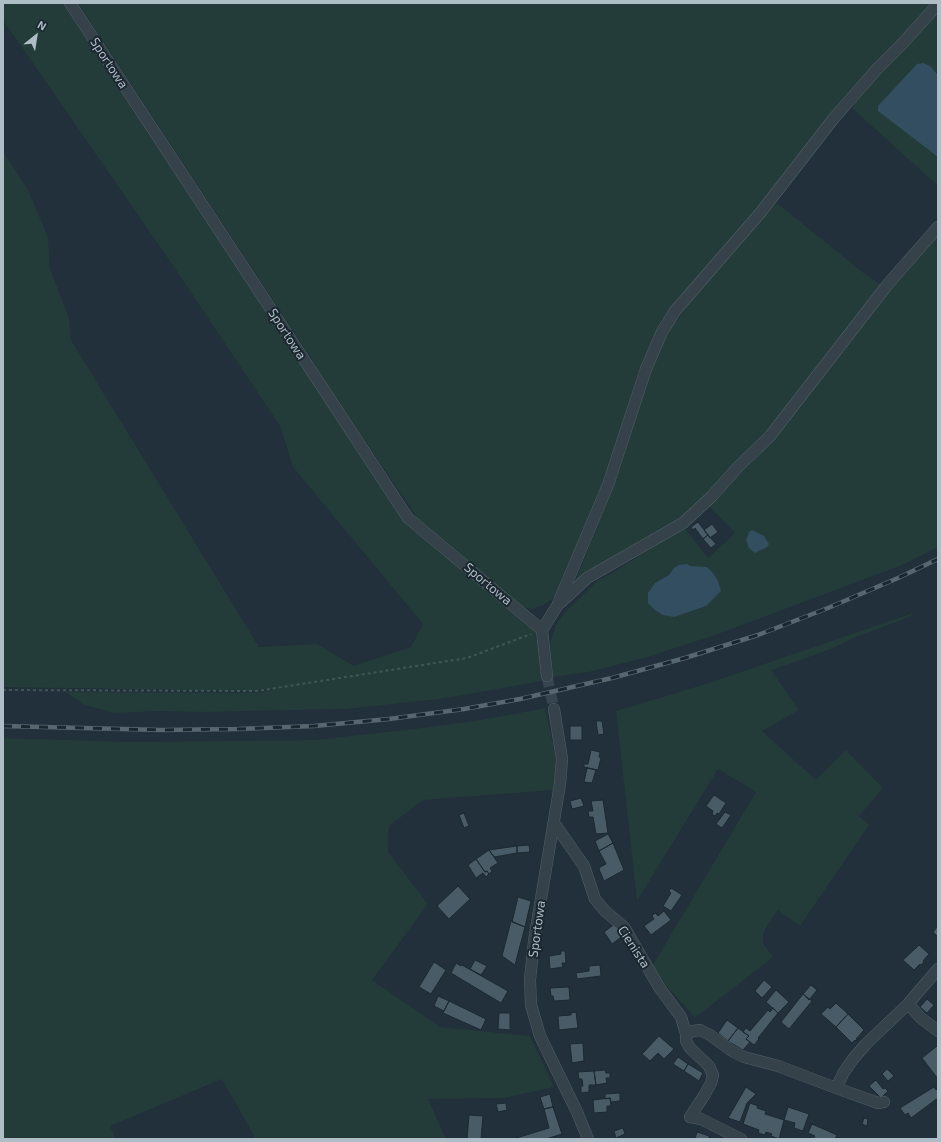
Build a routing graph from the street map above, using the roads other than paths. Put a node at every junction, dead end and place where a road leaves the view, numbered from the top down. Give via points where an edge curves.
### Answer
1 (70, 3) edge
2 (938, 4) edge
3 (938, 227) edge
4 (557, 606) junction
5 (542, 630) junction
6 (547, 676) tunnel mouth
7 (554, 709) tunnel mouth
8 (554, 823) junction
9 (938, 970) edge
10 (908, 1004) junction
11 (938, 1031) edge
12 (686, 1034) junction
13 (836, 1088) junction
14 (884, 1102) dead end
15 (588, 1139) edge
16 (741, 1139) edge

1 - 5 street, Sportowa via 408,518
2 - 4 street via 834,118 761,212 676,311 662,332 646,369 608,485
3 - 4 street via 888,284 770,436 711,497 683,522 587,578
4 - 5 street
5 - 6 street
7 - 8 street, Sportowa via 562,759
8 - 12 street, Cienista via 584,866 595,898 605,911 624,926 659,987 681,1017
8 - 15 street, Sportowa via 534,941 530,980 531,1005 540,1036
9 - 10 street
10 - 11 street
10 - 13 street via 853,1059
12 - 13 street via 700,1030 744,1057 778,1066
12 - 16 street, Cienista via 690,1048 709,1066 713,1075 705,1094 690,1117 701,1119
13 - 14 street

